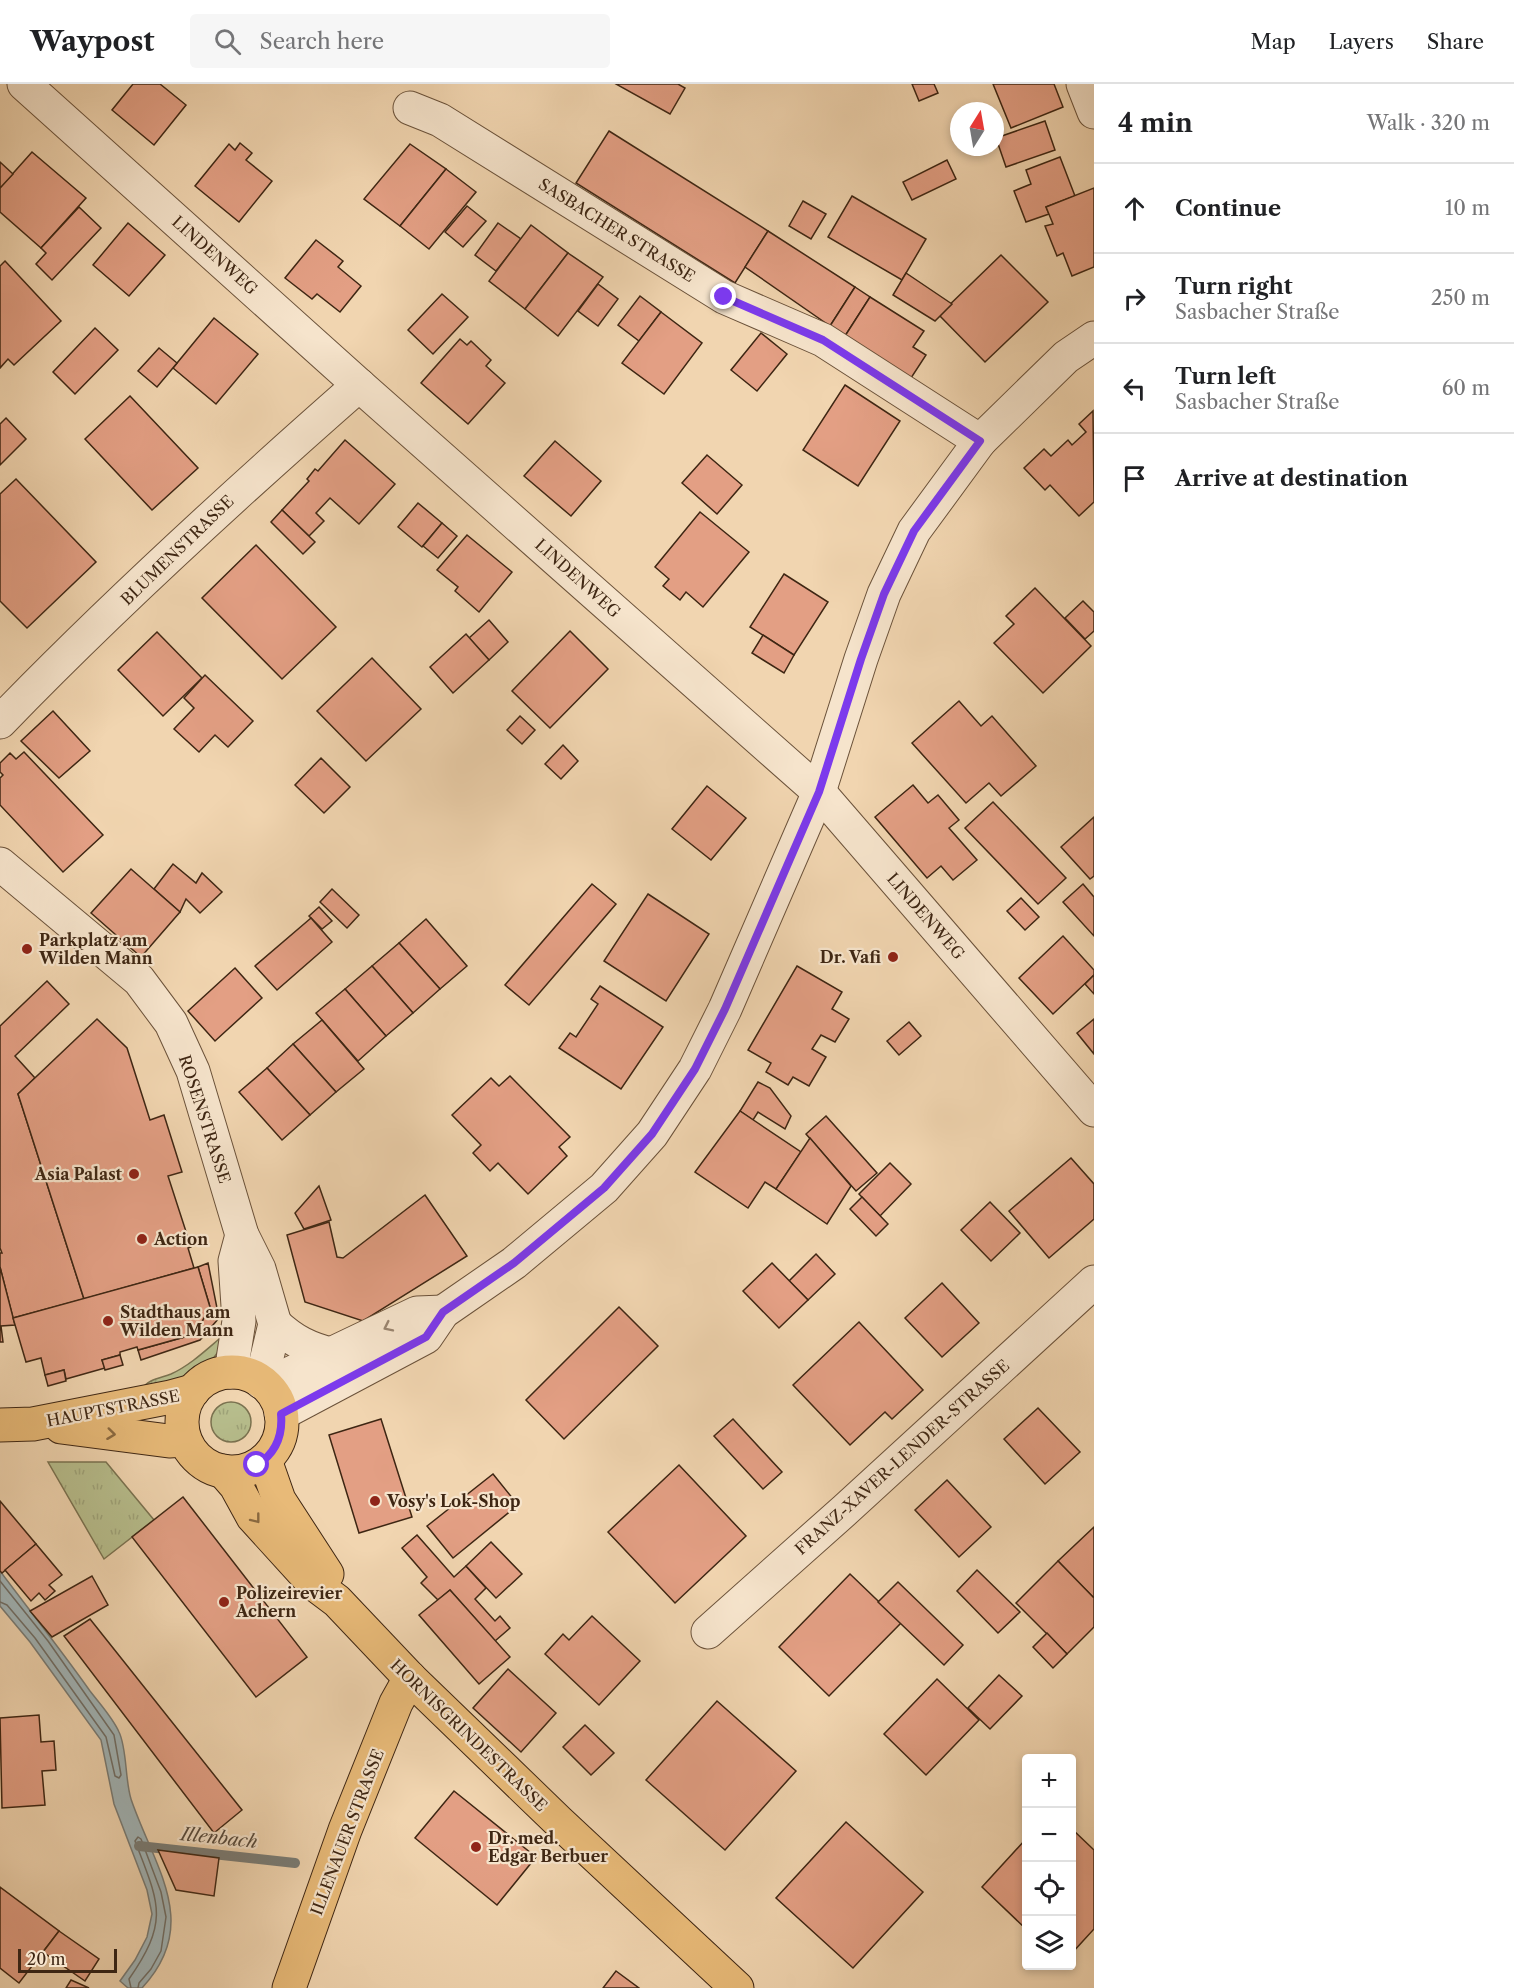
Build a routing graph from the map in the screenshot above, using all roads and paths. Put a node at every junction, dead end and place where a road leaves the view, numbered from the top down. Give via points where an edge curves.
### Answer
1 (24, 84) edge
2 (1083, 84) edge
3 (410, 108) dead end
4 (1094, 112) edge
5 (1094, 338) edge
6 (359, 385) junction
7 (980, 441) junction
8 (0, 722) edge
9 (819, 792) junction
10 (0, 864) edge
11 (1094, 1110) edge
12 (242, 1235) junction
13 (1094, 1282) edge
14 (443, 1312) junction
15 (275, 1324) junction
16 (334, 1355) junction
17 (253, 1380) junction
18 (193, 1391) junction
19 (281, 1414) junction
20 (33, 1424) junction
21 (0, 1425) edge
22 (185, 1440) junction
23 (265, 1460) junction
24 (223, 1471) junction
25 (337, 1601) junction
26 (708, 1632) dead end
27 (410, 1678) junction
28 (289, 1988) edge
29 (736, 1988) edge

1 - 6 street, LINDENWEG
2 - 4 street
3 - 7 street, SASBACHER STRASSE via 440,120 724,297 823,340
5 - 7 street via 1066,357
6 - 8 street, BLUMENSTRASSE via 236,493
6 - 9 street, LINDENWEG
7 - 9 street via 914,531 884,594
9 - 11 street, LINDENWEG
9 - 14 street via 725,1009 695,1069 652,1134 604,1188 514,1263
10 - 12 street, ROSENSTRASSE via 139,980 171,1023 193,1071
12 - 15 street, ROSENSTRASSE via 258,1269
12 - 17 street, ROSENSTRASSE via 235,1261 239,1321
13 - 26 street, FRANZ-XAVER-LENDER-STRASSE
14 -> 16 street via 417,1313
14 - 19 street via 426,1337
15 - 16 street via 311,1349
15 - 17 street
16 - 17 street
17 - 18 main road via 217,1374
17 - 19 main road via 279,1404
18 - 20 main road, HAUPTSTRASSE
18 - 22 main road via 183,1409
19 - 23 main road via 277,1444
20 - 21 main road, HAUPTSTRASSE
20 -> 22 main road, HAUPTSTRASSE
22 - 24 main road via 196,1457
23 - 24 main road via 249,1469
23 - 25 main road, HORNISGRINDESTRASSE via 279,1500 327,1574
24 -> 25 main road, HORNISGRINDESTRASSE via 253,1517 313,1583
25 - 27 main road, HORNISGRINDESTRASSE
27 - 28 main road, ILLENAUER STRASSE via 396,1703 345,1830
27 - 29 main road, HORNISGRINDESTRASSE

